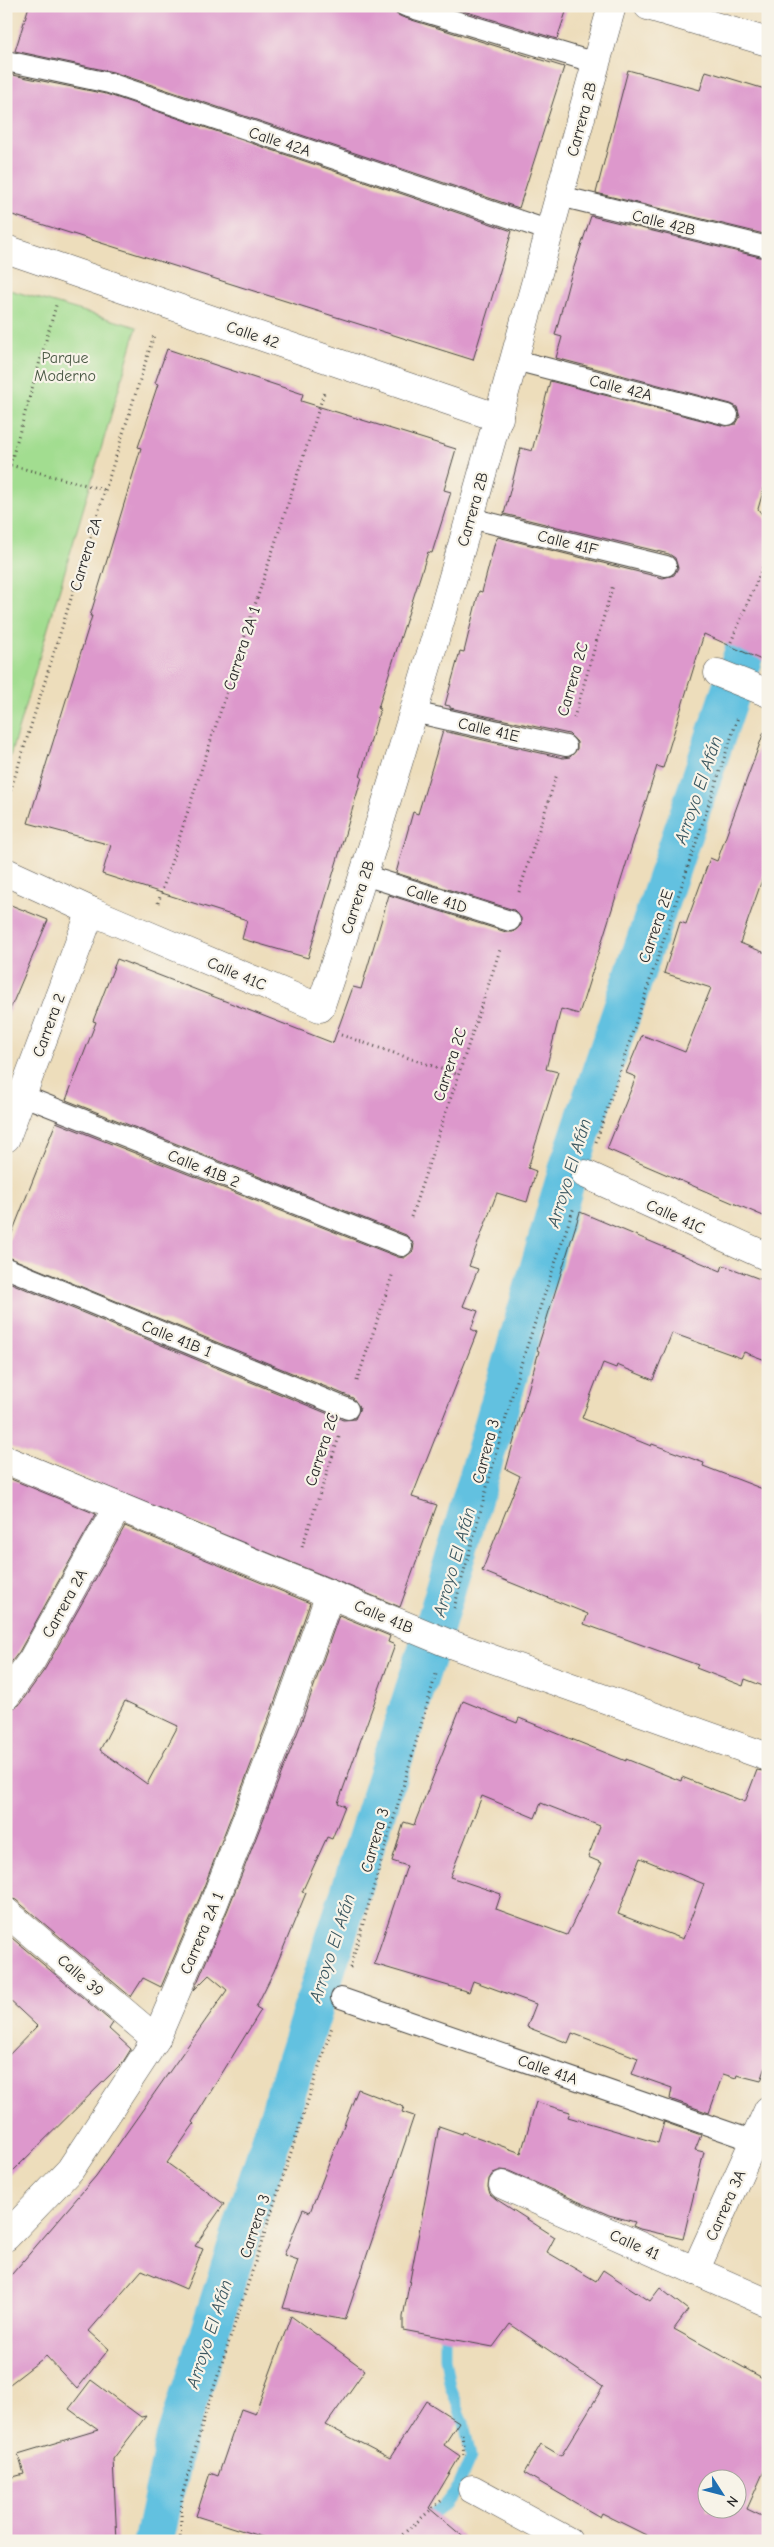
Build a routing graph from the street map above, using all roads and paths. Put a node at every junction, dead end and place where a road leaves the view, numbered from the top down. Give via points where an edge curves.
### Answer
1 (405, 6) edge
2 (612, 6) edge
3 (648, 6) edge
4 (768, 42) edge
5 (6, 61) edge
6 (596, 63) junction
7 (560, 196) junction
8 (550, 231) junction
9 (768, 247) edge
10 (6, 249) edge
11 (66, 270) junction
12 (164, 303) junction
13 (515, 360) junction
14 (334, 362) junction
15 (728, 415) dead end
16 (499, 418) junction
17 (8, 464) edge
18 (105, 490) junction
19 (470, 518) junction
20 (768, 555) edge
21 (622, 556) junction
22 (666, 566) dead end
23 (718, 673) joint
24 (758, 689) edge
25 (413, 712) junction
26 (566, 746) junction
27 (6, 805) edge
28 (6, 872) edge
29 (364, 875) junction
30 (91, 911) junction
31 (510, 921) junction
32 (148, 935) junction
33 (320, 1008) junction
34 (459, 1075) junction
35 (14, 1092) edge
36 (6, 1138) edge
37 (585, 1174) junction
38 (402, 1246) junction
39 (768, 1257) edge
40 (6, 1268) edge
41 (348, 1409) junction
42 (6, 1460) edge
43 (118, 1506) junction
44 (292, 1578) junction
45 (330, 1594) junction
46 (445, 1642) junction
47 (6, 1696) edge
48 (768, 1757) edge
49 (6, 1912) edge
50 (341, 1998) junction
51 (156, 2039) junction
52 (768, 2110) edge
53 (754, 2141) junction
54 (503, 2185) dead end
55 (6, 2237) edge
56 (695, 2271) junction
57 (768, 2303) edge
58 (472, 2488) dead end
59 (180, 2541) edge
60 (568, 2541) edge

1 - 6 lane
2 - 6 street, Carrera 2B
3 - 4 street
5 - 8 lane, Calle 42A via 108,83
6 - 7 street, Carrera 2B
7 - 8 street, Carrera 2B
7 - 9 lane, Calle 42B
8 - 13 street, Carrera 2B
10 - 11 street, Calle 42
11 - 12 street, Calle 42
11 - 17 path
12 - 14 street, Calle 42
12 - 18 path, Carrera 2A
13 - 15 lane, Calle 42A
13 - 16 street, Carrera 2B
14 - 16 street, Calle 42
14 - 32 path, Carrera 2A 1
16 - 19 street, Carrera 2B
17 - 18 path
18 - 27 path, Carrera 2A
19 - 21 lane, Calle 41F
19 - 25 street, Carrera 2B
20 - 23 path
21 - 22 lane, Calle 41F
21 - 26 path, Carrera 2C
23 - 24 street
24 - 37 path, Carrera 2E
25 - 26 lane, Calle 41E
25 - 29 street, Carrera 2B
26 - 31 path, Carrera 2C
28 - 30 street, Calle 41C
29 - 31 lane, Calle 41D
29 - 33 street, Carrera 2B
30 - 32 street, Calle 41C
30 - 35 street, Carrera 2
31 - 34 path, Carrera 2C
32 - 33 street, Calle 41C
33 - 34 path via 329,1031
34 - 38 path, Carrera 2C
35 - 36 street, Carrera 2
35 - 38 lane, Calle 41B 2
37 - 39 street, Calle 41C
37 - 46 path, Carrera 3 via 520,1370
38 - 41 path, Carrera 2C
40 - 41 lane, Calle 41B 1
41 - 44 path, Carrera 2C
42 - 43 street, Calle 41B
43 - 44 street, Calle 41B
43 - 47 street, Carrera 2A via 32,1660
44 - 45 street, Calle 41B
45 - 46 street, Calle 41B
45 - 51 street, Carrera 2A 1 via 218,1894
46 - 48 street, Calle 41B
46 - 50 path, Carrera 3
49 - 51 street, Calle 39
50 - 53 lane, Calle 41A
50 - 59 path, Carrera 3 via 205,2415 182,2496
51 - 55 street, Carrera 2A 1 via 70,2170
52 - 53 street, Carrera 3A
53 - 56 street, Carrera 3A
54 - 56 street, Calle 41
56 - 57 street, Calle 41
58 - 60 street

